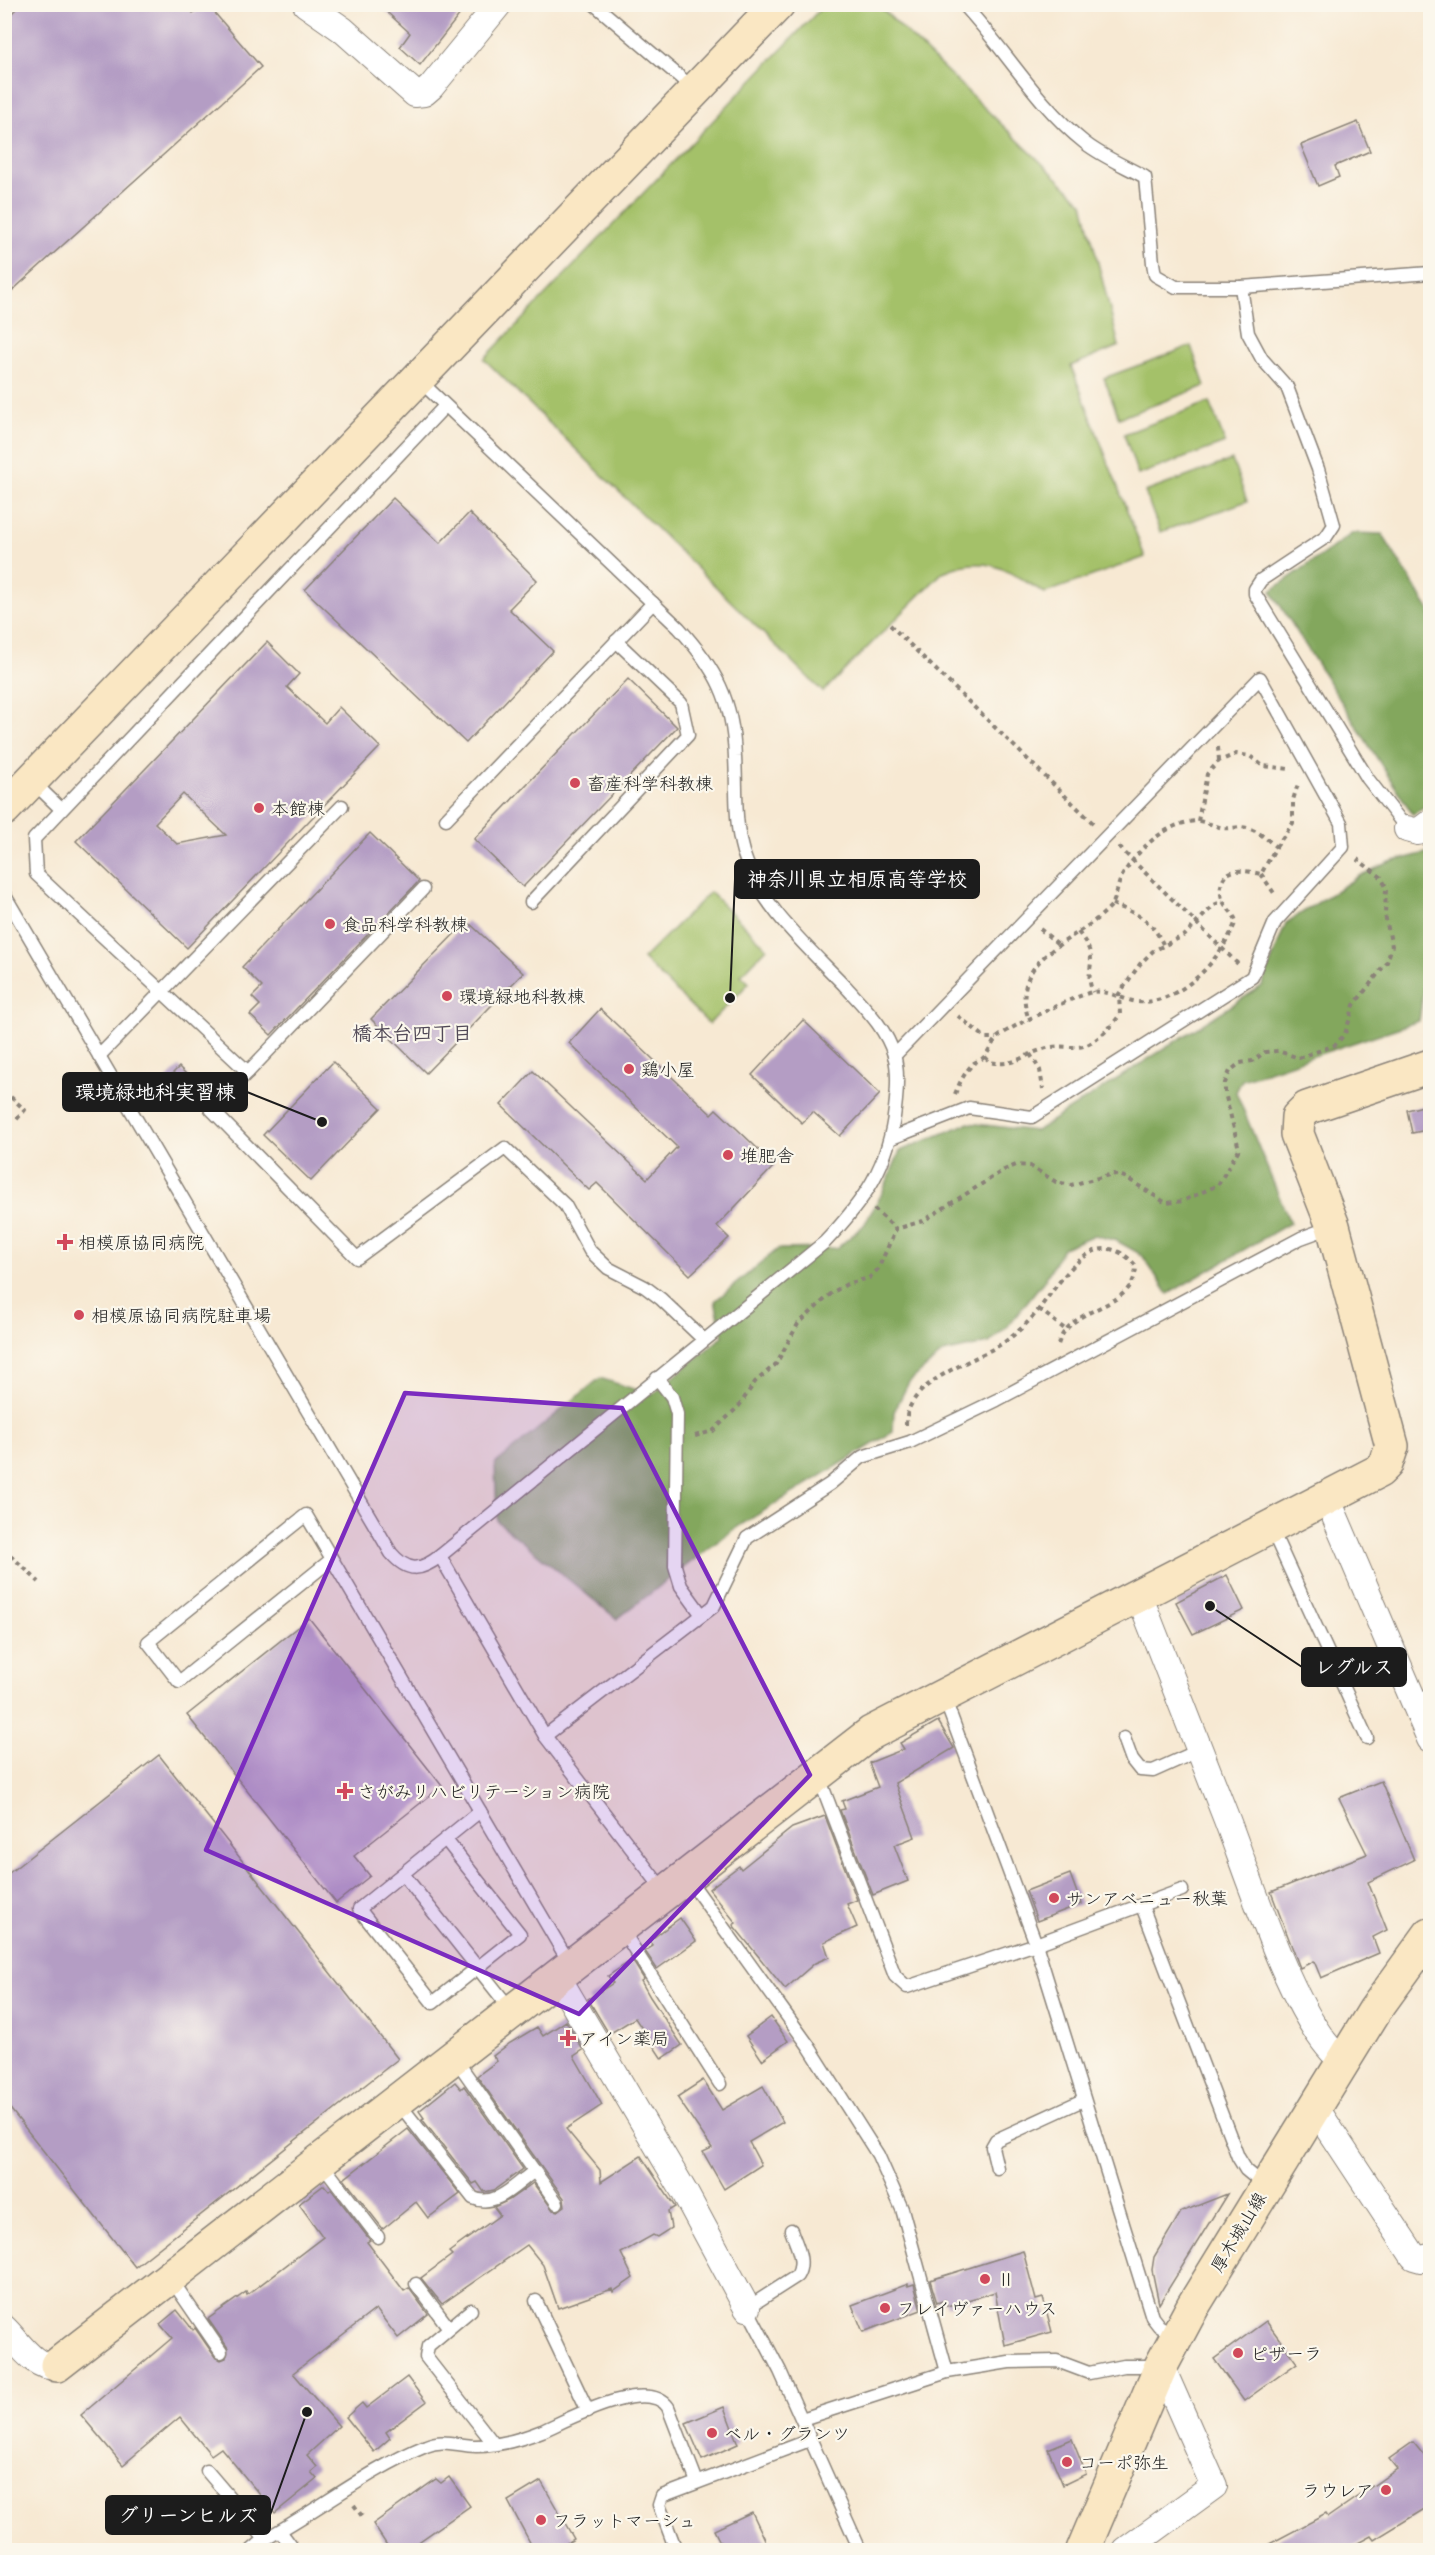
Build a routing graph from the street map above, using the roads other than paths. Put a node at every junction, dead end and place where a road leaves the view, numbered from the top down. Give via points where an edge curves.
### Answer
1 (306, 4) edge
2 (499, 4) edge
3 (594, 4) edge
4 (778, 4) edge
5 (963, 4) edge
6 (696, 90) junction
7 (1431, 273) edge
8 (1241, 287) junction
9 (419, 379) junction
10 (445, 406) junction
11 (652, 603) junction
12 (616, 641) junction
13 (32, 781) junction
14 (342, 806) dead end
15 (4, 809) edge
16 (62, 809) junction
17 (446, 819) dead end
18 (1419, 826) edge
19 (423, 889) dead end
20 (4, 894) edge
21 (531, 903) dead end
22 (162, 992) junction
23 (99, 1056) junction
24 (894, 1056) junction
25 (1431, 1066) edge
26 (248, 1072) junction
27 (892, 1138) junction
28 (1333, 1226) junction
29 (704, 1340) junction
30 (657, 1378) junction
31 (1327, 1498) junction
32 (1271, 1527) junction
33 (440, 1556) junction
34 (333, 1559) junction
35 (1139, 1595) junction
36 (702, 1615) junction
37 (943, 1695) junction
38 (545, 1736) junction
39 (1124, 1738) dead end
40 (1367, 1738) dead end
41 (1431, 1739) edge
42 (1200, 1750) junction
43 (818, 1774) junction
44 (480, 1811) junction
45 (446, 1840) junction
46 (403, 1874) junction
47 (676, 1884) junction
48 (1182, 1890) dead end
49 (1142, 1906) junction
50 (620, 1927) junction
51 (1431, 1934) edge
52 (1036, 1944) junction
53 (478, 1968) junction
54 (564, 1970) junction
55 (512, 2011) junction
56 (453, 2056) junction
57 (1343, 2061) junction
58 (720, 2084) dead end
59 (396, 2100) junction
60 (1083, 2100) junction
61 (1315, 2107) junction
62 (320, 2160) junction
63 (997, 2168) dead end
64 (533, 2172) junction
65 (1266, 2186) junction
66 (556, 2203) dead end
67 (791, 2230) dead end
68 (378, 2237) dead end
69 (1431, 2257) edge
70 (170, 2277) junction
71 (416, 2284) dead end
72 (536, 2301) dead end
73 (747, 2308) junction
74 (471, 2310) dead end
75 (4, 2328) edge
76 (449, 2328) junction
77 (1176, 2335) junction
78 (221, 2352) dead end
79 (57, 2365) joint
80 (1161, 2366) junction
81 (947, 2373) junction
82 (588, 2411) junction
83 (802, 2419) junction
84 (810, 2440) junction
85 (494, 2444) junction
86 (207, 2471) dead end
87 (697, 2482) junction
88 (280, 2531) junction
89 (265, 2540) junction
90 (252, 2550) edge
91 (294, 2550) edge
92 (676, 2550) edge
93 (860, 2550) edge
94 (1083, 2550) edge
95 (1126, 2550) edge

1 - 2 street via 343,30 415,94 431,87
3 - 6 lane
4 - 6 street
5 - 8 lane via 1039,99 1075,134 1100,153 1145,177 1155,275 1176,287
6 - 9 street
7 - 8 lane
8 - 18 lane via 1248,333 1262,359 1287,387 1334,525 1326,537 1261,580 1256,594 1368,779
9 - 10 lane
9 - 13 street
10 - 11 lane
10 - 16 lane
11 - 12 lane
11 - 24 lane via 706,659 720,685 731,720 743,853 758,886 778,916 882,1028
12 - 17 lane
12 - 21 lane via 681,703 688,735
13 - 15 street
13 - 16 lane
14 - 22 lane
16 - 22 lane via 34,839 36,874
19 - 26 lane
20 - 23 lane
22 - 23 lane
22 - 26 lane
23 - 33 lane via 391,1553 405,1567 414,1569
24 - 27 lane via 897,1094
24 - 27 lane via 1260,678 1341,823 1343,847 1275,922 1252,977 1032,1117 969,1108
25 - 28 street via 1306,1108 1298,1116 1297,1134
26 - 29 lane via 211,1109 357,1258 505,1148 565,1205 590,1251 608,1268 661,1299
27 - 29 lane via 880,1171 825,1242
28 - 31 street via 1392,1446 1379,1471
28 - 36 lane via 1301,1238 910,1443 862,1457 830,1485 747,1538 714,1606
29 - 30 lane
30 - 33 lane
30 - 36 lane via 672,1397 677,1414 675,1566 681,1586
31 - 32 street
31 - 41 street
32 - 35 street
32 - 40 lane
33 - 38 lane
34 - 34 lane via 179,1682 148,1642 306,1515
34 - 44 lane
35 - 37 street
35 - 42 street
36 - 38 lane
37 - 43 street via 871,1733
37 - 52 lane
38 - 47 lane
39 - 42 lane via 1140,1770 1153,1771
42 - 57 street via 1281,1961 1319,2036 1330,2052
43 - 47 street
43 - 52 lane via 899,1982 906,1987
44 - 45 lane
44 - 54 lane
45 - 46 lane
45 - 53 lane via 520,1934
46 - 53 lane
46 - 53 lane via 359,1909 433,2003
47 - 50 street
47 - 81 lane via 808,2045 878,2155 902,2209
48 - 49 lane
49 - 52 lane
49 - 65 lane via 1238,2157 1246,2170
50 - 54 street
50 - 58 lane
51 - 57 street, 厚木城山線
52 - 60 lane
53 - 55 lane
54 - 55 street
54 - 73 street
55 - 56 street
56 - 59 street
56 - 64 lane
57 - 61 street, 厚木城山線
59 - 62 street
59 - 64 lane via 472,2198 489,2202
60 - 63 lane via 996,2140 992,2147
60 - 77 lane via 1152,2317 1158,2326
61 - 65 street, 厚木城山線
61 - 69 street via 1414,2257
62 - 68 lane
62 - 70 street
64 - 66 lane
65 - 77 street, 厚木城山線
67 - 73 lane via 801,2259 800,2271
70 - 78 lane
70 - 79 street
71 - 76 lane
72 - 82 lane
73 - 83 lane
74 - 76 lane
75 - 79 street via 41,2365
76 - 85 lane via 428,2346 426,2357
77 - 80 street, 厚木城山線
80 - 81 lane via 1143,2364 1089,2373 1057,2361 1042,2360
80 - 94 street, 厚木城山線
80 - 95 street via 1214,2486
81 - 83 lane
82 - 85 lane via 538,2432
82 - 87 lane via 640,2394 665,2402
83 - 84 lane
84 - 87 lane
84 - 93 lane
85 - 88 lane via 428,2445
86 - 89 lane
87 - 92 lane via 660,2500
88 - 89 lane
88 - 91 lane
89 - 90 lane

